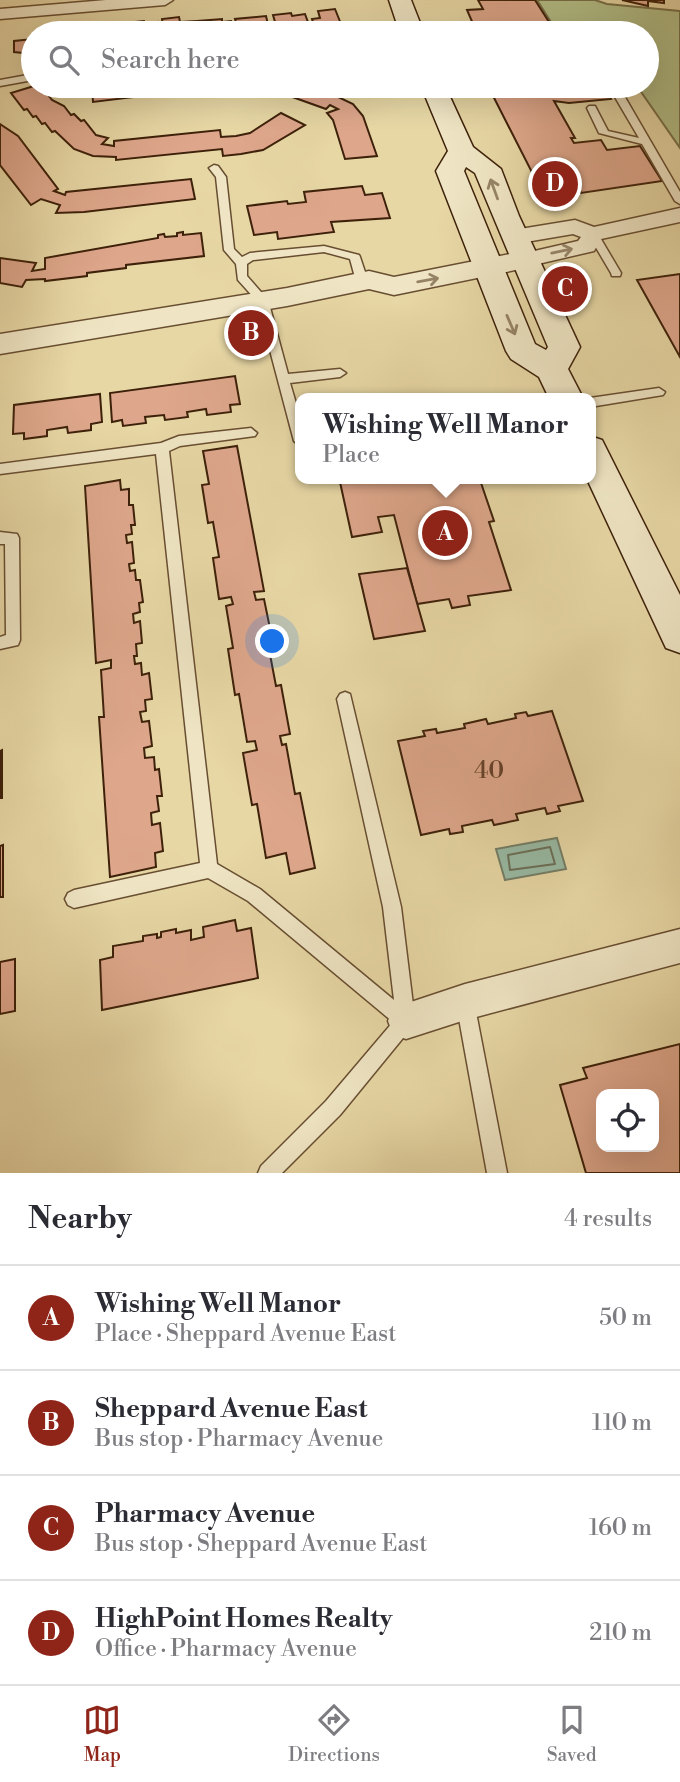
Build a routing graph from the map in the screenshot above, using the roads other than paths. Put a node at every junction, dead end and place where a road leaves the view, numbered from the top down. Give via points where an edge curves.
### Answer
1 (164, 0) edge
2 (400, 0) edge
3 (0, 14) edge
4 (408, 21) edge
5 (21, 79) edge
6 (0, 83) edge
7 (438, 98) edge
8 (620, 98) edge
9 (592, 108) dead end
10 (645, 142) junction
11 (461, 151) junction
12 (214, 168) dead end
13 (680, 201) edge
14 (680, 215) edge
15 (593, 234) junction
16 (520, 248) junction
17 (483, 256) junction
18 (241, 262) junction
19 (616, 273) dead end
20 (365, 281) junction
21 (262, 300) junction
22 (0, 344) edge
23 (552, 369) junction
24 (340, 373) dead end
25 (283, 379) junction
26 (659, 392) dead end
27 (564, 393) edge
28 (596, 402) edge
29 (295, 415) edge
30 (251, 433) dead end
31 (162, 448) junction
32 (596, 461) edge
33 (0, 469) edge
34 (0, 538) edge
35 (680, 636) edge
36 (0, 643) edge
37 (345, 699) dead end
38 (209, 869) junction
39 (74, 899) dead end
40 (680, 946) edge
41 (465, 1002) junction
42 (406, 1021) junction
43 (268, 1173) edge
44 (497, 1173) edge

1 - 3 street
2 - 4 main road
5 - 6 lane
7 - 11 main road
8 - 10 lane
9 - 10 lane via 604,133
10 - 13 lane
16 -> 11 main road via 487,169
11 - 17 main road via 450,171
12 - 18 lane via 221,177 229,250
14 - 15 street
15 - 16 street via 586,246
15 - 19 lane
16 - 17 street
16 - 23 main road via 564,347
17 - 20 street via 394,286
17 -> 23 main road via 522,351
18 - 20 lane via 250,257 324,249 355,257
18 - 21 lane via 242,277
20 - 21 street
21 - 22 street
21 - 25 lane
23 - 27 main road
24 - 25 lane
25 - 29 lane
26 - 28 lane
30 - 31 lane via 179,441
31 - 33 lane
31 - 38 lane
32 - 35 main road
34 - 36 lane via 12,538 13,640
37 - 42 lane via 392,906
38 - 39 lane
38 - 42 lane via 254,895
40 - 41 street
41 - 42 street
41 - 44 lane
42 - 43 lane via 333,1108

